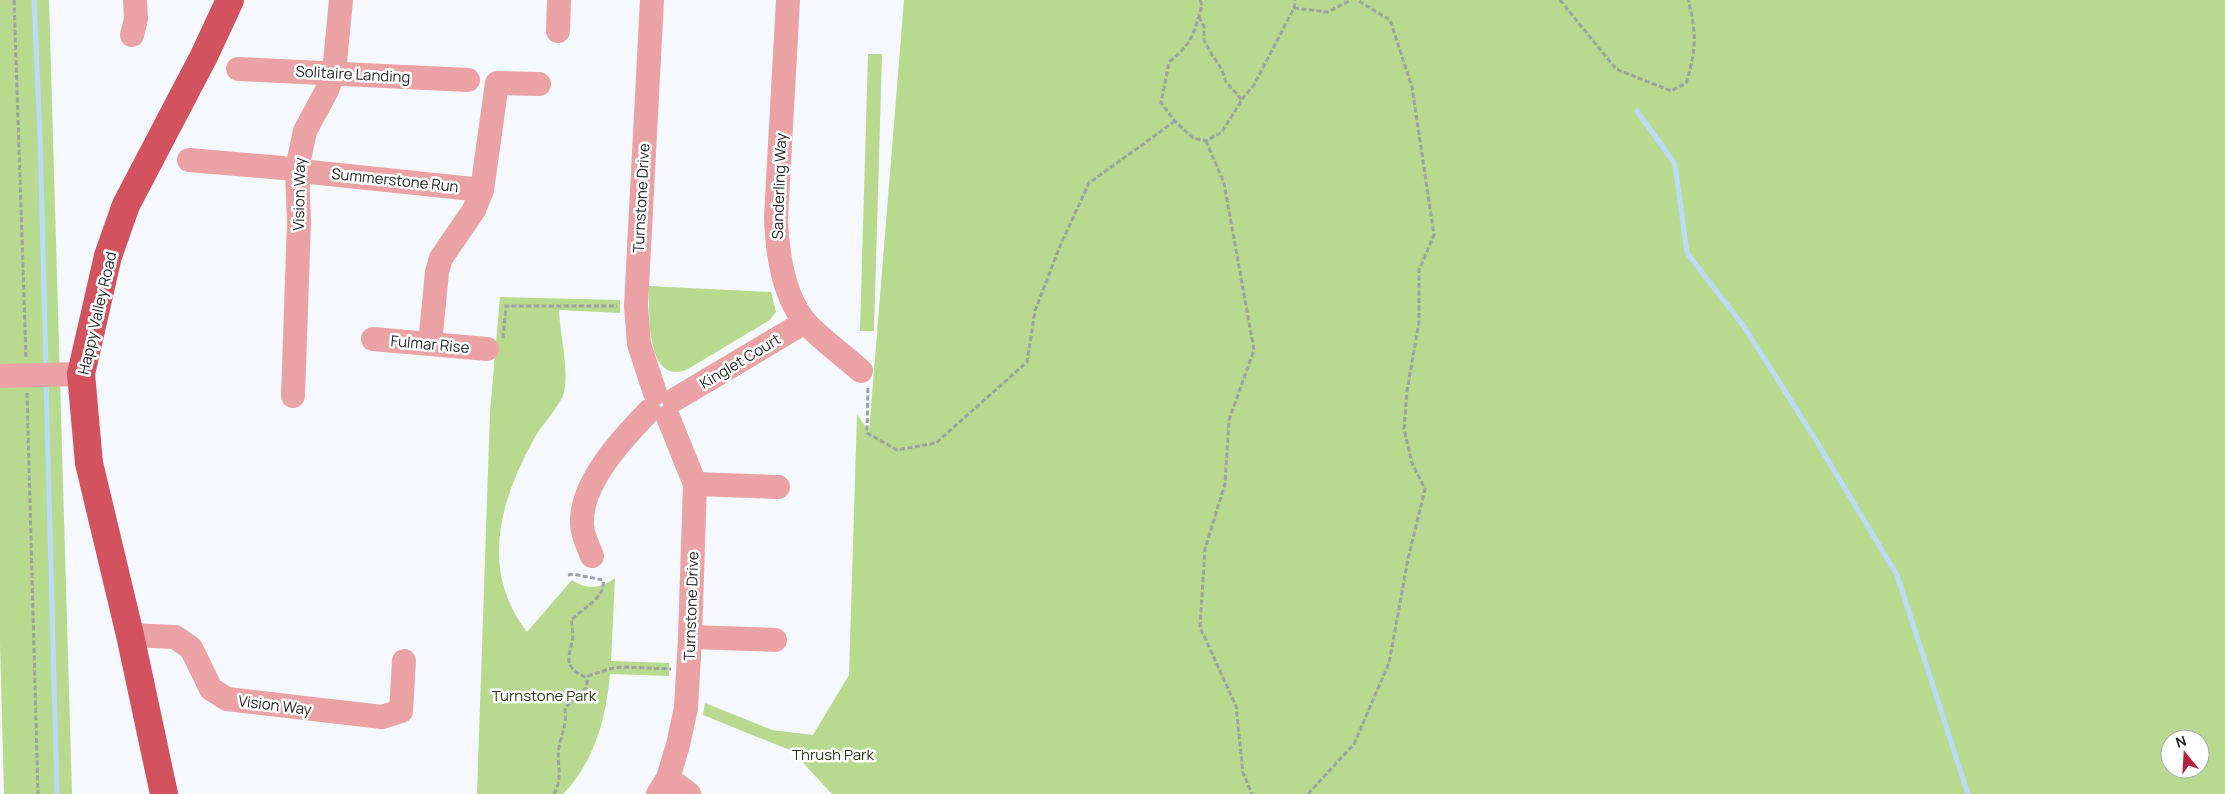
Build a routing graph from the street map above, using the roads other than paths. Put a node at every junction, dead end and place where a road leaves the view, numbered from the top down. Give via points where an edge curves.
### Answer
1 (135, 0) edge
2 (230, 0) edge
3 (341, 0) edge
4 (559, 0) edge
5 (652, 0) edge
6 (788, 0) edge
7 (558, 32) dead end
8 (132, 35) dead end
9 (238, 68) dead end
10 (334, 73) junction
11 (468, 80) dead end
12 (539, 84) dead end
13 (189, 160) dead end
14 (297, 170) junction
15 (482, 190) junction
16 (805, 322) junction
17 (373, 339) dead end
18 (495, 343) road end
19 (430, 344) junction
20 (81, 374) junction
21 (865, 375) road end
22 (0, 376) edge
23 (293, 396) dead end
24 (662, 405) junction
25 (695, 484) junction
26 (778, 487) dead end
27 (592, 556) dead end
28 (130, 635) junction
29 (690, 637) junction
30 (775, 640) dead end
31 (404, 661) dead end
32 (663, 786) edge
33 (164, 794) edge
34 (689, 794) edge

1 - 8 street via 136,19
2 - 20 main road, Happy Valley Road via 126,205 108,256
3 - 10 street, Vision Way
4 - 7 street
5 - 24 street, Turnstone Drive via 636,306 639,344
6 - 16 street, Sanderling Way via 777,248 793,301
9 - 10 street, Solitaire Landing
10 - 11 street, Solitaire Landing
10 - 14 street, Vision Way via 305,131
12 - 15 street via 496,83
13 - 14 street, Summerstone Run
14 - 15 street, Summerstone Run
14 - 23 street, Vision Way via 299,231
15 - 19 street via 474,210 441,258
16 - 21 street, Sanderling Way
16 - 24 street, Kinglet Court
17 - 19 street, Fulmar Rise
18 - 19 street, Fulmar Rise
20 - 22 street
20 - 28 main road, Happy Valley Road via 89,463
24 - 25 street, Turnstone Drive
24 - 27 street, Kinglet Court via 608,456 592,484 582,525
25 - 26 street
25 - 29 street, Turnstone Drive
28 - 31 street, Vision Way via 175,637 191,648 211,689 227,699 382,717 401,711
28 - 33 main road, Happy Valley Road
29 - 30 street
29 - 32 street, Turnstone Drive via 686,708 678,745
32 - 34 street

